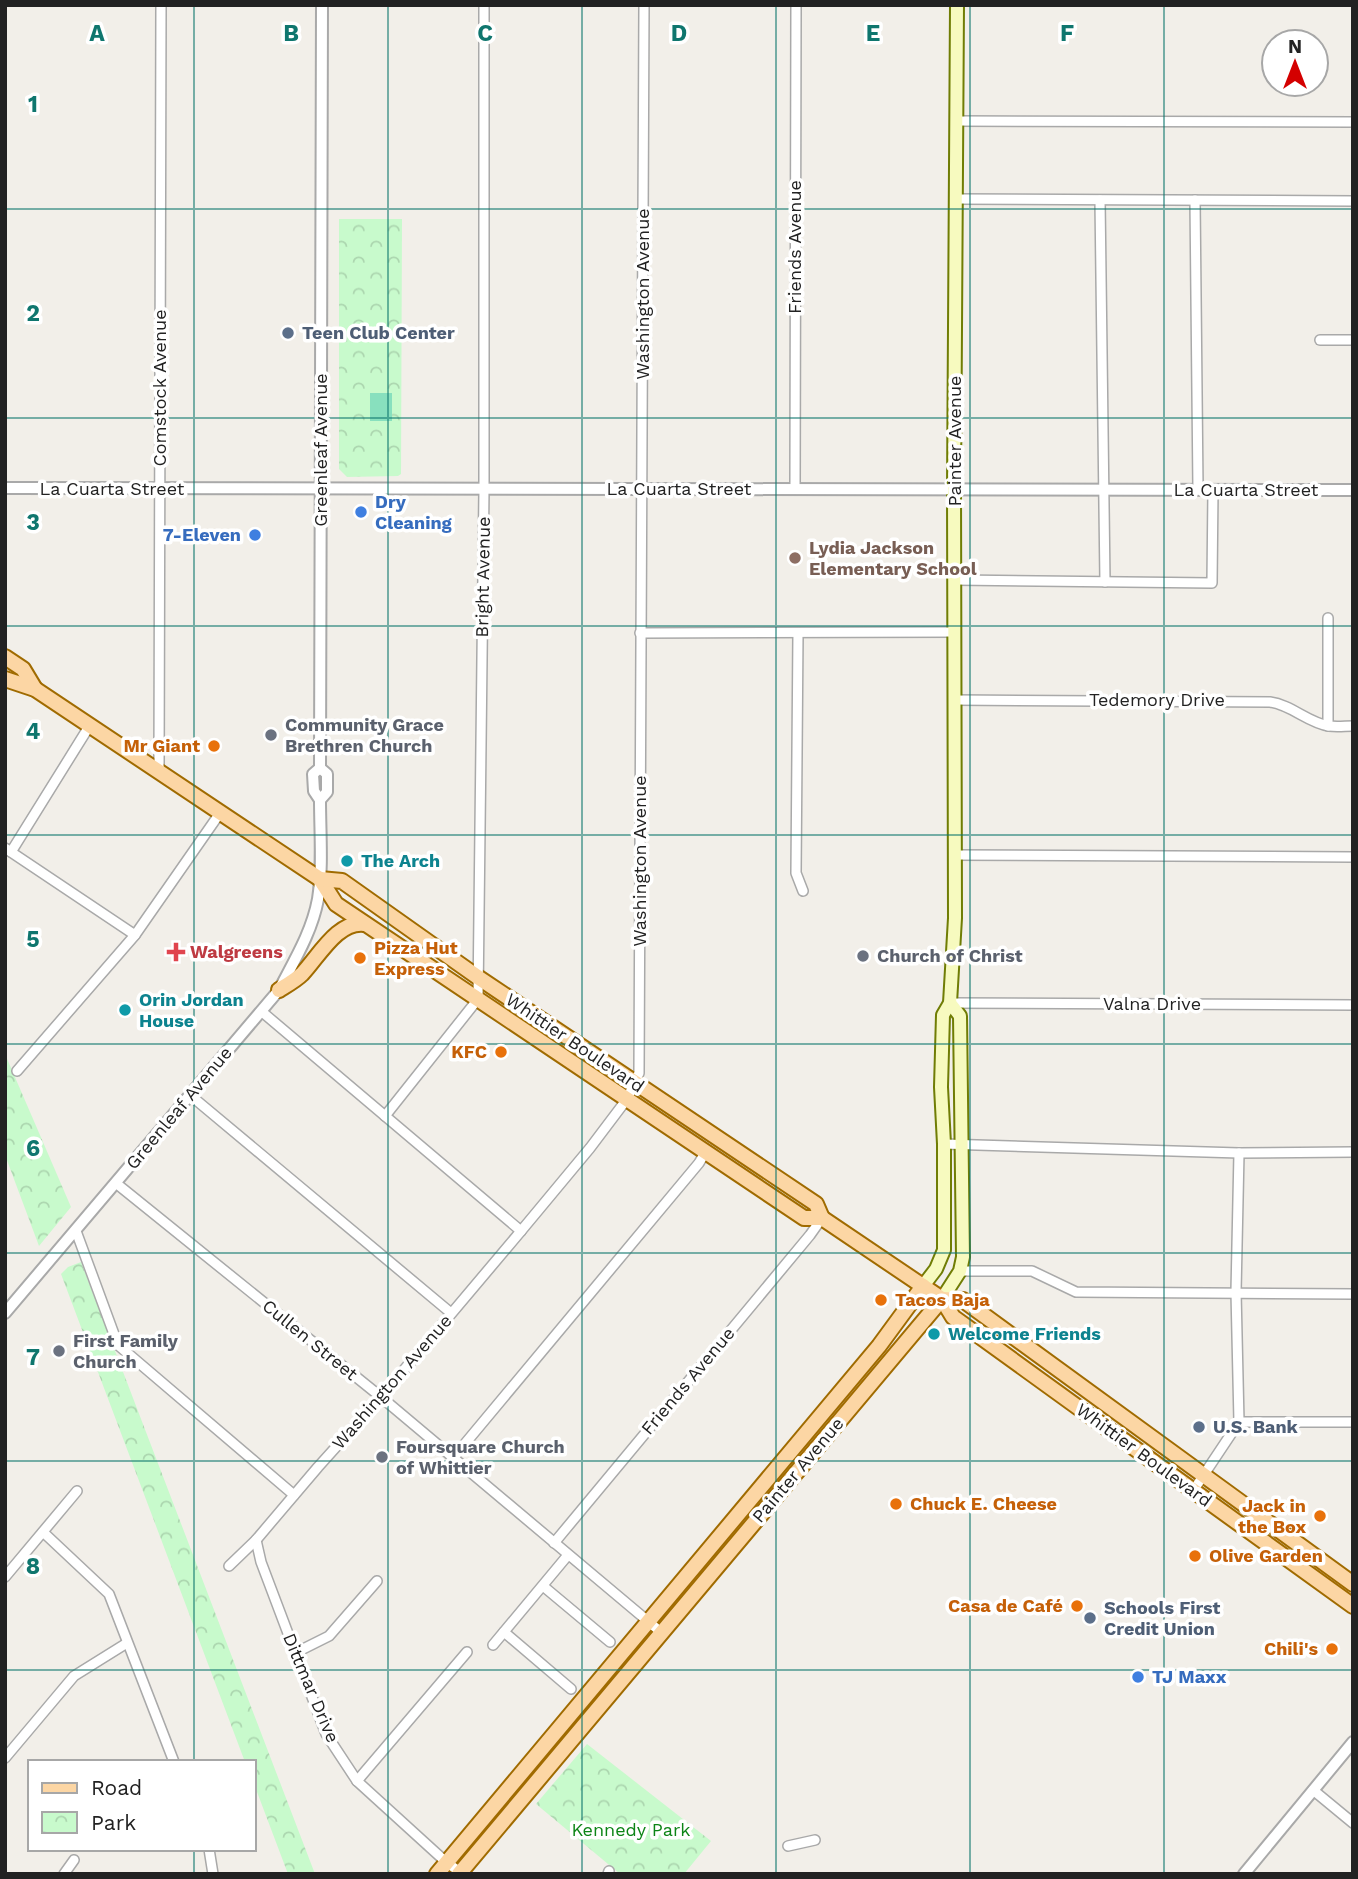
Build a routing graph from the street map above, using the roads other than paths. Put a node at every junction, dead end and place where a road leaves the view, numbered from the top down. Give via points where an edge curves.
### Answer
1 (161, 5) edge
2 (322, 5) edge
3 (484, 5) edge
4 (643, 5) edge
5 (796, 5) edge
6 (957, 5) edge
7 (957, 121) junction
8 (1353, 122) edge
9 (956, 199) junction
10 (1100, 200) junction
11 (1195, 201) junction
12 (1353, 201) edge
13 (1320, 340) dead end
14 (1353, 340) edge
15 (5, 488) edge
16 (321, 488) junction
17 (954, 488) junction
18 (160, 489) junction
19 (484, 489) junction
20 (642, 489) junction
21 (795, 489) junction
22 (1104, 489) junction
23 (1198, 489) junction
24 (1213, 490) junction
25 (1353, 490) edge
26 (955, 580) junction
27 (1105, 582) junction
28 (1328, 618) dead end
29 (955, 632) junction
30 (640, 633) junction
31 (798, 633) junction
32 (5, 657) edge
33 (5, 679) edge
34 (35, 689) junction
35 (955, 699) junction
36 (90, 725) junction
37 (1328, 726) junction
38 (1353, 726) edge
39 (159, 771) junction
40 (220, 813) junction
41 (8, 850) edge
42 (955, 855) junction
43 (1353, 857) edge
44 (320, 880) junction
45 (803, 891) dead end
46 (365, 924) junction
47 (135, 935) junction
48 (479, 978) junction
49 (279, 990) junction
50 (478, 999) junction
51 (950, 1003) junction
52 (1353, 1005) edge
53 (261, 1011) junction
54 (18, 1071) dead end
55 (635, 1082) junction
56 (190, 1095) junction
57 (626, 1099) junction
58 (385, 1116) junction
59 (962, 1143) junction
60 (944, 1144) junction
61 (706, 1151) junction
62 (1353, 1152) edge
63 (1239, 1153) junction
64 (117, 1184) junction
65 (822, 1218) junction
66 (76, 1231) junction
67 (521, 1231) junction
68 (960, 1271) junction
69 (923, 1286) junction
70 (1236, 1292) junction
71 (1353, 1294) edge
72 (942, 1299) junction
73 (5, 1313) edge
74 (451, 1313) junction
75 (382, 1397) junction
76 (1239, 1422) junction
77 (1353, 1422) edge
78 (453, 1458) junction
79 (1203, 1475) junction
80 (78, 1491) dead end
81 (1193, 1491) junction
82 (294, 1494) junction
83 (43, 1532) junction
84 (256, 1540) junction
85 (717, 1540) junction
86 (554, 1543) junction
87 (568, 1555) junction
88 (229, 1566) dead end
89 (5, 1577) edge
90 (377, 1581) dead end
91 (1353, 1584) edge
92 (543, 1586) junction
93 (695, 1592) junction
94 (1353, 1606) edge
95 (649, 1622) junction
96 (504, 1632) junction
97 (662, 1633) junction
98 (610, 1642) dead end
99 (127, 1643) junction
100 (493, 1645) dead end
101 (467, 1652) dead end
102 (295, 1653) junction
103 (571, 1689) dead end
104 (1353, 1742) edge
105 (5, 1758) edge
106 (173, 1760) edge
107 (357, 1781) junction
108 (1313, 1790) junction
109 (1353, 1823) edge
110 (815, 1840) dead end
111 (788, 1846) dead end
112 (209, 1851) edge
113 (75, 1860) dead end
114 (442, 1868) edge
115 (460, 1873) edge
116 (64, 1874) edge
117 (213, 1874) edge
118 (1244, 1874) edge

1 - 18 street, Comstock Avenue
2 - 16 street, Greenleaf Avenue
3 - 19 street, Bright Avenue
4 - 20 street, Washington Avenue
5 - 21 street, Friends Avenue
6 - 7 main road, Painter Avenue
7 - 8 street
7 - 9 main road, Painter Avenue
9 - 10 street
9 - 17 main road, Painter Avenue
10 - 11 street
10 - 22 street
11 - 12 street
11 - 23 street
13 - 14 street
15 - 18 street, La Cuarta Street
16 - 18 street, La Cuarta Street
16 - 19 street, La Cuarta Street
16 - 44 street, Greenleaf Avenue via 320,768 313,774 320,800
17 - 21 street, La Cuarta Street
17 - 22 street, La Cuarta Street
17 - 26 main road, Painter Avenue
18 - 39 street, Comstock Avenue
19 - 20 street, La Cuarta Street
19 - 48 street, Bright Avenue
20 - 21 street, La Cuarta Street
20 - 30 street, Washington Avenue
22 - 23 street, La Cuarta Street
22 - 27 street
23 - 24 street, La Cuarta Street
24 - 25 street, La Cuarta Street
24 - 27 street via 1212,583
26 - 27 street
26 - 29 main road, Painter Avenue
28 - 37 street
29 - 31 street
29 - 35 main road, Painter Avenue
30 - 31 street
30 - 55 street, Washington Avenue via 639,1073
31 - 45 street via 796,873
32 - 34 main road, Whittier Boulevard via 23,669
33 - 34 main road, Whittier Boulevard
34 - 36 main road, Whittier Boulevard
35 - 37 street, Tedemory Drive via 1270,702
35 - 42 main road, Painter Avenue
36 - 39 main road, Whittier Boulevard
36 - 41 street
37 - 38 street, Tedemory Drive
39 - 40 main road, Whittier Boulevard
40 - 44 main road, Whittier Boulevard
40 - 47 street
41 - 47 street
42 - 43 street
42 - 51 main road, Painter Avenue
44 - 46 main road, Whittier Boulevard via 336,904
44 - 48 main road, Whittier Boulevard via 342,881
44 - 49 street, Greenleaf Avenue via 312,921
46 - 49 main road via 350,924 340,930 300,976
46 - 50 main road, Whittier Boulevard
47 - 54 street
48 - 50 street, Bright Avenue
48 - 55 main road, Whittier Boulevard
49 - 53 street, Greenleaf Avenue
50 - 57 main road, Whittier Boulevard
50 - 58 street
51 - 52 street, Valna Drive
51 - 59 main road, Painter Avenue via 960,1016
51 - 60 main road, Painter Avenue via 943,1015
53 - 56 street, Greenleaf Avenue
53 - 58 street
55 - 57 street, Washington Avenue
55 - 65 main road, Whittier Boulevard via 816,1205
56 - 64 street, Greenleaf Avenue
56 - 74 street
57 - 61 main road, Whittier Boulevard
57 - 67 street, Washington Avenue
58 - 67 street
59 - 60 street
59 - 63 street
59 - 68 main road, Painter Avenue
60 - 69 main road, Painter Avenue via 944,1250
61 - 65 main road, Whittier Boulevard via 804,1218
61 - 78 street
62 - 63 street
63 - 70 street
64 - 66 street, Greenleaf Avenue
64 - 75 street, Cullen Street
65 - 69 main road, Whittier Boulevard
65 - 86 street, Friends Avenue
66 - 73 street, Greenleaf Avenue
66 - 82 street via 118,1345
67 - 74 street, Washington Avenue
68 - 70 street via 1032,1271 1076,1292
68 - 72 main road, Painter Avenue
69 - 72 main road, Whittier Boulevard
69 - 85 main road, Painter Avenue via 893,1329
70 - 71 street
70 - 76 street
72 - 79 main road, Whittier Boulevard via 963,1300
72 - 81 main road, Whittier Boulevard via 953,1317
72 - 93 main road, Painter Avenue
74 - 75 street, Washington Avenue
75 - 78 street, Cullen Street
75 - 82 street, Washington Avenue
76 - 77 street
76 - 79 street
78 - 86 street, Cullen Street
79 - 81 street
79 - 91 main road, Whittier Boulevard
80 - 83 street
81 - 94 main road, Whittier Boulevard
82 - 84 street, Washington Avenue
83 - 89 street
83 - 99 street via 109,1594
84 - 88 street, Washington Avenue
84 - 102 street, Dittmar Drive
85 - 93 main road via 718,1552 695,1580
85 - 95 main road, Painter Avenue
86 - 87 street, Cullen Street
87 - 92 street
87 - 95 street, Cullen Street
90 - 102 street via 330,1636
92 - 96 street
92 - 98 street
93 - 97 main road, Painter Avenue
95 - 97 street, Cullen Street
95 - 114 main road, Painter Avenue
96 - 100 street
96 - 103 street
97 - 115 main road, Painter Avenue
99 - 105 street via 74,1676
99 - 106 street
101 - 107 street
102 - 107 street, Dittmar Drive via 326,1734
104 - 108 street
107 - 114 street, Dittmar Drive
108 - 109 street
108 - 118 street
110 - 111 street
112 - 117 street
113 - 116 street
114 - 115 street, Dittmar Drive

